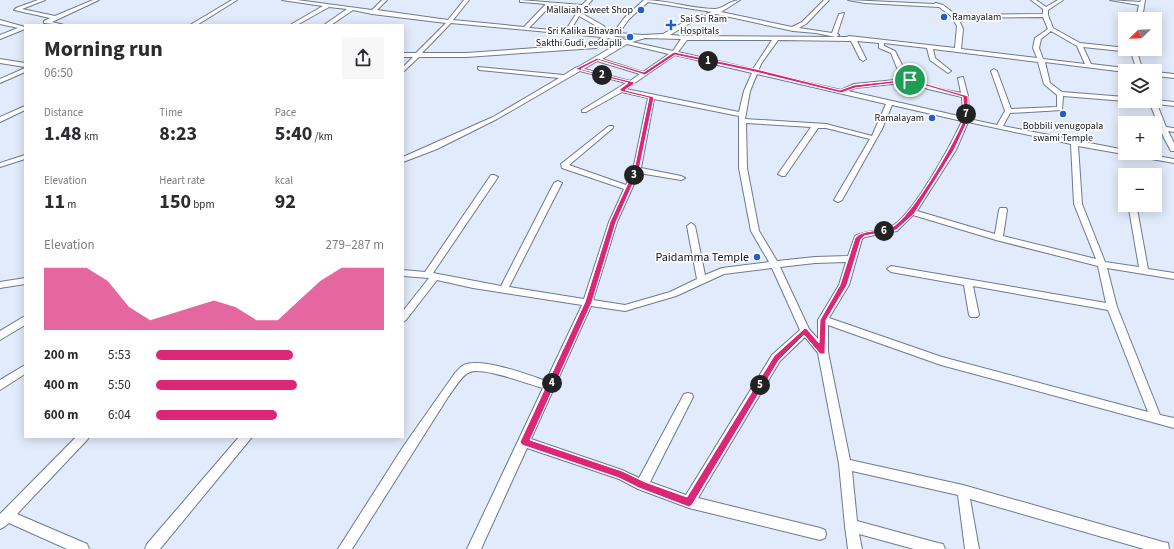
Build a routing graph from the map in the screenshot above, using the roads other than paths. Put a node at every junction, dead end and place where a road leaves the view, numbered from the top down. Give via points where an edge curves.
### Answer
1 (43, 0) edge
2 (97, 0) edge
3 (235, 0) edge
4 (284, 0) edge
5 (385, 0) edge
6 (467, 0) edge
7 (590, 0) edge
8 (738, 0) edge
9 (826, 0) edge
10 (850, 0) edge
11 (930, 0) edge
12 (1033, 0) edge
13 (1061, 0) edge
14 (1112, 0) edge
15 (522, 1) edge
16 (865, 1) edge
17 (1143, 2) edge
18 (550, 3) junction
19 (1116, 3) edge
20 (328, 5) junction
21 (941, 6) junction
22 (583, 7) junction
23 (352, 8) junction
24 (372, 12) junction
25 (717, 12) junction
26 (1045, 12) junction
27 (1141, 12) edge
28 (579, 14) junction
29 (842, 14) dead end
30 (954, 17) junction
31 (55, 18) junction
32 (0, 22) edge
33 (449, 22) junction
34 (56, 24) edge
35 (195, 24) edge
36 (296, 24) edge
37 (328, 24) edge
38 (24, 28) edge
39 (793, 28) junction
40 (1051, 28) junction
41 (525, 29) junction
42 (566, 33) junction
43 (614, 34) junction
44 (834, 34) junction
45 (608, 36) junction
46 (645, 36) junction
47 (664, 36) junction
48 (0, 37) edge
49 (685, 38) junction
50 (776, 39) junction
51 (789, 39) junction
52 (853, 39) junction
53 (882, 41) junction
54 (626, 42) junction
55 (1079, 45) junction
56 (929, 46) junction
57 (1118, 49) edge
58 (958, 50) junction
59 (674, 53) junction
60 (404, 55) edge
61 (418, 55) junction
62 (597, 59) junction
63 (862, 59) dead end
64 (1041, 60) junction
65 (0, 61) edge
66 (24, 65) edge
67 (1089, 66) junction
68 (480, 68) dead end
69 (404, 69) edge
70 (577, 69) junction
71 (1118, 69) edge
72 (24, 70) edge
73 (756, 70) junction
74 (948, 71) dead end
75 (994, 71) dead end
76 (645, 74) junction
77 (1162, 75) edge
78 (1174, 76) edge
79 (564, 77) junction
80 (961, 78) dead end
81 (910, 80) junction
82 (0, 81) edge
83 (632, 83) junction
84 (621, 90) junction
85 (841, 92) junction
86 (1060, 94) junction
87 (965, 96) junction
88 (652, 97) junction
89 (1118, 98) edge
90 (890, 103) junction
91 (1162, 103) edge
92 (1174, 104) edge
93 (24, 108) edge
94 (1154, 108) edge
95 (584, 111) dead end
96 (1008, 111) junction
97 (2, 118) edge
98 (742, 118) junction
99 (966, 120) junction
100 (816, 126) junction
101 (1000, 126) junction
102 (611, 128) dead end
103 (1163, 129) junction
104 (1174, 130) edge
105 (873, 138) junction
106 (1074, 143) junction
107 (1174, 148) edge
108 (1118, 151) edge
109 (24, 157) edge
110 (1162, 159) edge
111 (404, 160) edge
112 (1174, 161) edge
113 (0, 165) edge
114 (637, 170) junction
115 (782, 174) dead end
116 (494, 177) dead end
117 (681, 178) dead end
118 (558, 183) dead end
119 (629, 188) junction
120 (838, 200) dead end
121 (1003, 210) dead end
122 (912, 212) junction
123 (1134, 212) edge
124 (691, 226) dead end
125 (999, 238) junction
126 (852, 260) junction
127 (1102, 264) junction
128 (775, 265) junction
129 (891, 270) dead end
130 (1144, 270) junction
131 (404, 273) edge
132 (431, 276) junction
133 (1174, 276) edge
134 (702, 280) junction
135 (24, 281) edge
136 (968, 282) junction
137 (0, 285) edge
138 (504, 289) junction
139 (588, 302) junction
140 (1112, 307) junction
141 (974, 315) dead end
142 (404, 316) edge
143 (823, 320) junction
144 (21, 322) edge
145 (0, 327) edge
146 (805, 331) junction
147 (0, 336) edge
148 (823, 352) junction
149 (24, 369) edge
150 (0, 386) edge
151 (550, 386) junction
152 (688, 397) dead end
153 (1156, 419) junction
154 (1174, 423) edge
155 (81, 438) edge
156 (245, 438) edge
157 (524, 442) junction
158 (845, 464) junction
159 (642, 485) junction
160 (963, 491) junction
161 (689, 502) junction
162 (4, 520) edge
163 (851, 526) junction
164 (820, 534) dead end
165 (1163, 548) dead end
166 (82, 549) edge
167 (152, 549) edge
168 (345, 549) edge
169 (474, 549) edge
170 (855, 549) edge
171 (938, 549) edge
172 (972, 549) edge

1 - 31 street via 18,10
2 - 31 street
3 - 35 street
4 - 20 street
5 - 24 street
6 - 33 street
7 - 22 street
8 - 25 street
9 - 39 street via 804,23
10 - 16 street
11 - 21 street
12 - 26 street
13 - 26 street
14 - 19 street
15 - 18 street
16 - 21 street
17 - 19 street
17 - 27 street
18 - 22 street
18 - 41 street
20 - 23 street
20 - 36 street
21 - 30 street
22 - 28 street
23 - 24 street
23 - 37 street
24 - 33 street
25 - 39 street
25 - 43 street via 646,0 626,18
25 - 47 street via 688,22
26 - 30 street
26 - 40 street
28 - 42 street
28 - 45 street via 602,27
29 - 44 street
30 - 58 street via 960,27
31 - 34 street via 46,22
32 - 38 street
33 - 41 street
33 - 61 street
38 - 48 street
39 - 44 street
39 - 51 street
40 - 55 street
40 - 64 street via 1038,38 1036,48
41 - 42 street
42 - 45 street
43 - 45 street
43 - 46 street
44 - 52 street
45 - 54 street
45 - 61 street via 596,46 466,55
46 - 47 street
46 - 54 street
47 - 49 street
49 - 50 street
49 - 59 street
50 - 51 street
50 - 73 street
51 - 52 street
52 - 53 street
52 - 63 street
53 - 56 street
53 - 81 street via 881,48 893,52 896,61
54 - 59 street
54 - 62 street
55 - 57 street
55 - 67 street
56 - 58 street
56 - 74 street via 932,59
58 - 64 street
59 - 73 street
59 - 76 street
60 - 61 street
61 - 69 street
62 - 70 street
62 - 76 street
64 - 67 street
64 - 86 street via 1048,86
65 - 66 street
67 - 71 street
68 - 79 street
70 - 79 street
70 - 83 street
72 - 82 street
73 - 85 street
73 - 98 street via 747,91
75 - 96 street
76 - 83 street
77 - 78 street
79 - 111 street via 495,118
80 - 87 street
81 - 85 street via 854,86
81 - 87 street
83 - 84 street
84 - 88 street
84 - 95 street
85 - 90 street
86 - 89 street
86 - 96 street via 1060,108
87 - 99 street
88 - 98 street
88 - 114 street
90 - 99 street
90 - 105 street
91 - 92 street
93 - 97 street
94 - 103 street
96 - 101 street
98 - 100 street
98 - 128 street via 743,168 755,231
99 - 101 street
99 - 122 street via 952,150
100 - 105 street
100 - 115 street
101 - 106 street
102 - 119 street via 565,166
103 - 104 street
103 - 107 street
105 - 120 street
106 - 108 street
106 - 127 street via 1078,204
109 - 113 street
110 - 112 street
114 - 117 street
114 - 119 street
116 - 132 street
118 - 138 street
119 - 139 street via 613,222
121 - 125 street
122 - 125 street
122 - 126 street via 894,229 860,236
123 - 130 street
124 - 134 street
125 - 127 street
126 - 128 street via 815,260
126 - 143 street via 844,285
127 - 130 street
127 - 140 street
128 - 134 street via 722,271
128 - 146 street
129 - 136 street
130 - 133 street
131 - 132 street
132 - 138 street
132 - 142 street
134 - 139 street via 674,294 625,308
135 - 137 street
136 - 140 street
136 - 141 street
138 - 139 street
139 - 151 street
140 - 153 street
143 - 148 street
143 - 153 street via 941,361
144 - 145 street
144 - 147 street
146 - 148 street
146 - 161 street via 776,358
148 - 158 street
149 - 150 street
151 - 157 street
151 - 168 street via 485,368 464,369 443,395
152 - 159 street
153 - 154 street
155 - 162 street
156 - 167 street
157 - 159 street via 622,475
157 - 169 street
158 - 160 street
158 - 163 street
159 - 161 street
160 - 165 street
160 - 172 street
161 - 164 street
162 - 166 street
163 - 170 street
163 - 171 street

